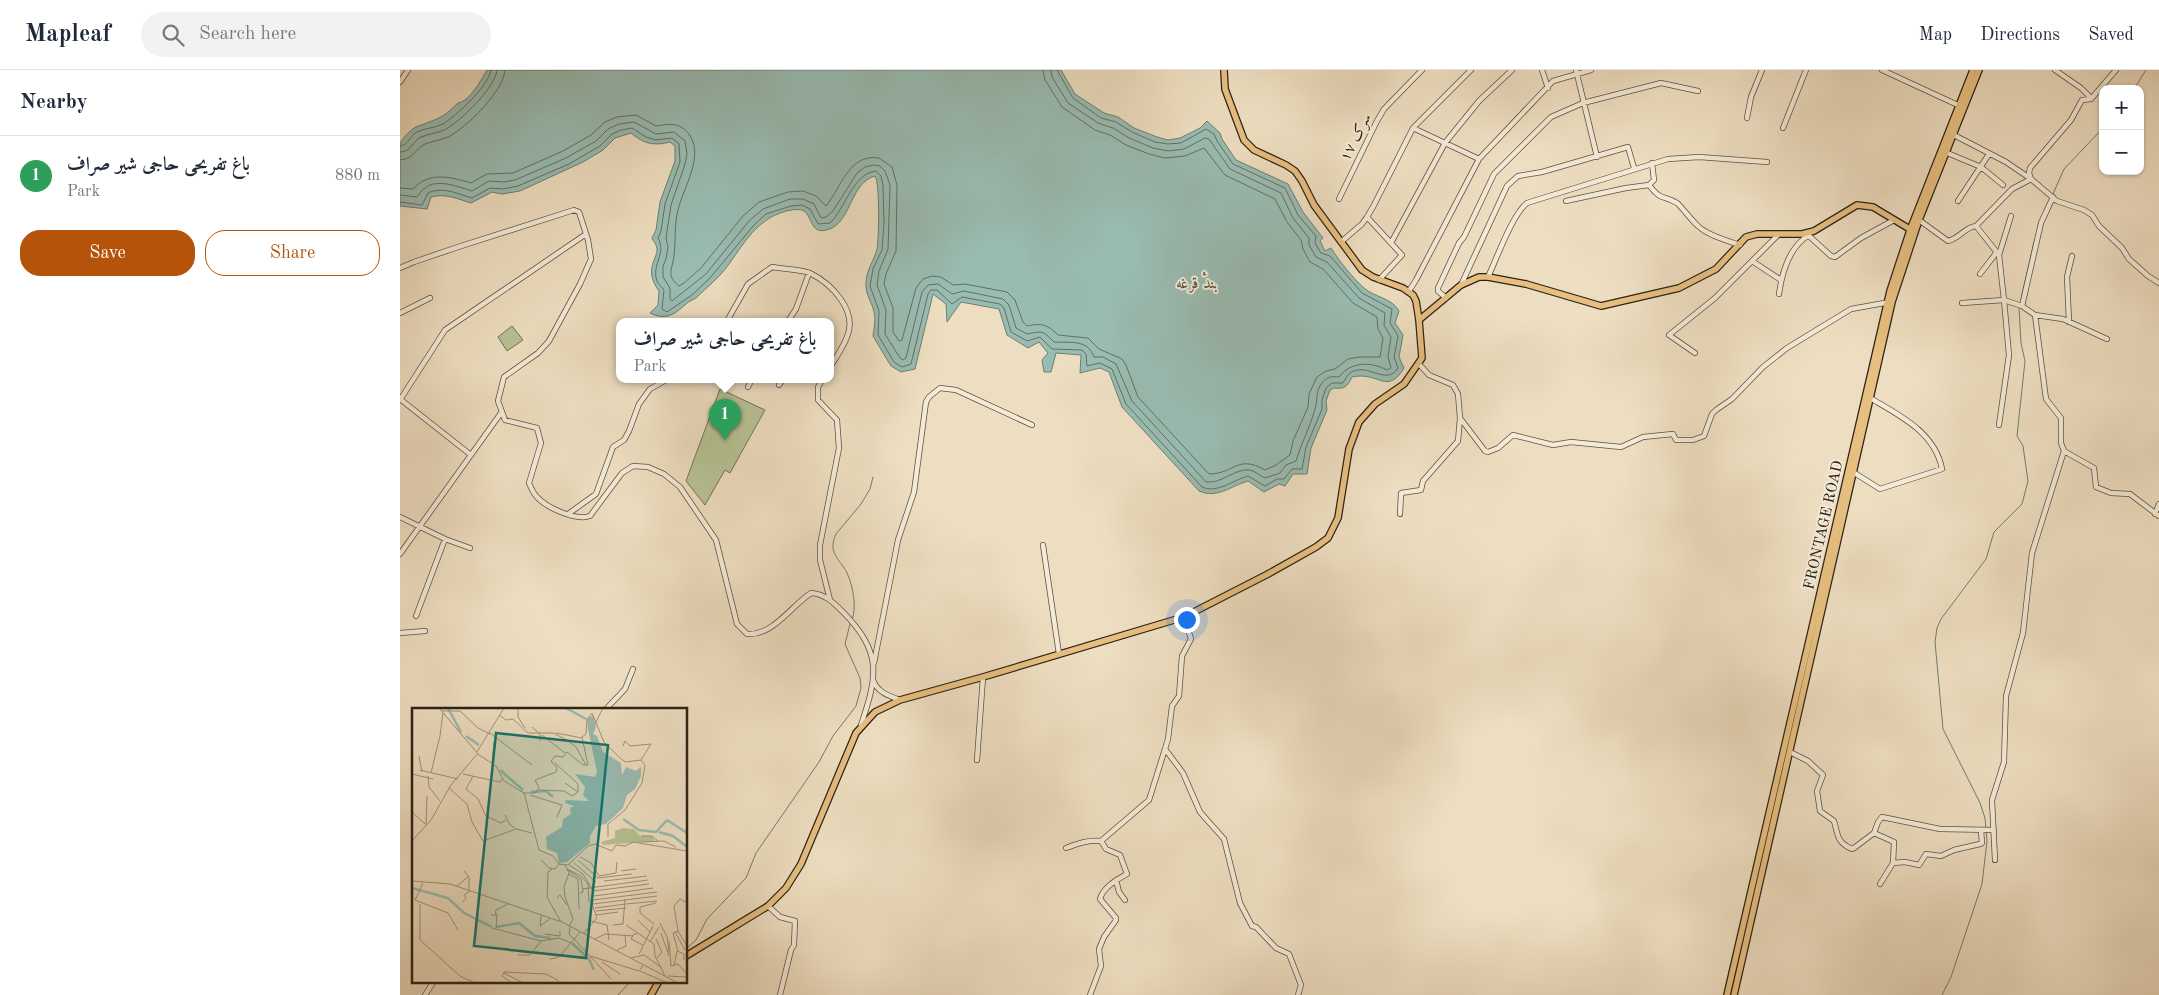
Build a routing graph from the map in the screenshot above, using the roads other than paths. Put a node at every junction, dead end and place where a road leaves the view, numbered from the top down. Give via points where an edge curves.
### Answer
1 (408, 70) edge
2 (1224, 70) edge
3 (1422, 70) edge
4 (1471, 70) edge
5 (1512, 70) edge
6 (1542, 70) edge
7 (1591, 70) edge
8 (1762, 70) edge
9 (1806, 70) edge
10 (1882, 70) edge
11 (1974, 70) edge
12 (1979, 70) edge
13 (2054, 70) edge
14 (2116, 70) edge
15 (1577, 73) edge
16 (400, 82) edge
17 (1548, 88) junction
18 (1698, 91) dead end
19 (2091, 98) junction
20 (1583, 102) junction
21 (1962, 107) junction
22 (1747, 118) dead end
23 (1413, 128) junction
24 (1783, 128) dead end
25 (1952, 134) junction
26 (1445, 142) junction
27 (1945, 152) junction
28 (1990, 154) junction
29 (1597, 157) junction
30 (1479, 159) junction
31 (1767, 162) dead end
32 (1652, 163) junction
33 (1981, 167) junction
34 (1634, 168) junction
35 (2031, 179) junction
36 (1649, 185) junction
37 (2003, 185) dead end
38 (2053, 197) junction
39 (1339, 199) dead end
40 (1566, 201) dead end
41 (1958, 201) dead end
42 (2011, 216) dead end
43 (1367, 217) junction
44 (1894, 220) junction
45 (1918, 220) junction
46 (1976, 226) junction
47 (1912, 230) junction
48 (1814, 231) junction
49 (586, 234) junction
50 (1778, 235) junction
51 (1808, 235) junction
52 (1341, 242) junction
53 (1391, 243) junction
54 (1740, 245) junction
55 (1998, 254) junction
56 (2072, 256) dead end
57 (1752, 261) junction
58 (400, 268) edge
59 (809, 273) junction
60 (1980, 274) dead end
61 (1488, 277) junction
62 (1379, 280) junction
63 (1781, 280) junction
64 (2159, 283) edge
65 (1461, 285) junction
66 (1409, 291) junction
67 (1779, 294) dead end
68 (430, 298) dead end
69 (1446, 298) junction
70 (2004, 300) junction
71 (1890, 302) junction
72 (1962, 303) dead end
73 (2019, 306) junction
74 (400, 313) edge
75 (2035, 315) junction
76 (730, 318) edge
77 (790, 318) edge
78 (1419, 320) junction
79 (2069, 322) junction
80 (2107, 339) dead end
81 (1695, 353) dead end
82 (834, 360) edge
83 (1419, 364) junction
84 (660, 383) edge
85 (750, 383) edge
86 (781, 383) edge
87 (820, 383) edge
88 (779, 386) dead end
89 (748, 387) dead end
90 (1870, 398) junction
91 (400, 399) edge
92 (501, 413) junction
93 (1460, 418) junction
94 (1032, 425) dead end
95 (1999, 425) dead end
96 (2064, 451) junction
97 (471, 455) junction
98 (1853, 472) junction
99 (2159, 504) edge
100 (568, 514) junction
101 (1400, 514) dead end
102 (2157, 515) edge
103 (400, 517) edge
104 (419, 526) junction
105 (445, 539) junction
106 (1043, 545) dead end
107 (470, 548) dead end
108 (400, 554) edge
109 (830, 600) junction
110 (416, 616) dead end
111 (1184, 617) junction
112 (425, 631) dead end
113 (400, 633) edge
114 (1059, 654) junction
115 (874, 664) junction
116 (633, 669) dead end
117 (872, 674) junction
118 (983, 677) junction
119 (900, 700) junction
120 (607, 708) edge
121 (861, 725) junction
122 (1165, 749) junction
123 (1790, 752) junction
124 (977, 760) dead end
125 (1982, 830) junction
126 (1992, 830) junction
127 (1874, 833) junction
128 (1102, 841) junction
129 (1066, 848) dead end
130 (1995, 860) dead end
131 (1893, 863) junction
132 (1116, 880) junction
133 (1880, 884) dead end
134 (1125, 900) dead end
135 (768, 906) junction
136 (688, 955) edge
137 (433, 982) edge
138 (658, 982) edge
139 (425, 995) edge
140 (651, 995) edge
141 (780, 995) edge
142 (1090, 995) edge
143 (1298, 995) edge
144 (1727, 995) edge
145 (1734, 995) edge

1 - 16 street
2 - 52 main road via 1225,89 1244,140 1254,150 1295,171 1314,205
3 - 39 street, سرک ۱۷ via 1376,121
4 - 23 street
5 - 26 street via 1479,101
6 - 17 street
7 - 15 street
8 - 22 street
9 - 24 street
10 - 21 street
11 - 21 main road, FRONTAGE ROAD
12 - 21 main road
13 - 19 street
14 - 19 street
15 - 17 street via 1553,82
15 - 20 street
17 - 30 street
18 - 20 street via 1661,83
19 - 35 street via 2082,100 2071,120 2030,168
20 - 29 street
20 - 69 street via 1551,117 1494,174 1438,288
21 - 25 main road
21 - 47 main road, FRONTAGE ROAD
23 - 26 street
23 - 43 street
25 - 27 main road
25 - 28 street
26 - 30 street
26 - 53 street
27 - 33 street
27 - 45 main road
28 - 33 street
28 - 35 street
29 - 34 street via 1628,147
29 - 65 street via 1518,176 1507,186
30 - 66 street
31 - 32 street via 1699,157
32 - 34 street
32 - 36 street via 1654,180
33 - 37 street
33 - 41 street
34 - 61 street via 1527,202 1521,207
35 - 38 street
35 - 46 street via 2012,189
36 - 40 street
36 - 54 street via 1656,194 1682,207 1700,228
38 - 64 street via 2092,215 2129,259
38 - 73 street via 2041,223
42 - 55 street
43 - 52 street
43 - 53 street
44 - 47 main road
44 - 48 main road via 1873,207 1857,205
44 - 51 street via 1835,257
45 - 46 street via 1948,241
45 - 47 main road
46 - 55 street
47 - 71 main road, FRONTAGE ROAD
48 - 50 main road
48 - 51 street
49 - 58 street via 579,212 574,210
49 - 91 street via 445,330
49 - 92 street via 591,259 580,284 549,341 504,377 498,401
50 - 54 main road via 1746,237
50 - 57 street
51 - 63 street via 1793,250
52 - 62 main road via 1362,270
53 - 62 street via 1402,255
54 - 61 main road via 1716,269 1693,283 1601,306 1526,284
55 - 60 street
55 - 70 street
56 - 79 street via 2067,277
57 - 63 street
57 - 81 street via 1715,298 1669,335
59 - 76 street via 772,268 748,284
59 - 77 street
59 - 82 street via 832,288 845,306 850,321 848,336
61 - 65 main road via 1479,277
62 - 66 main road
63 - 67 street
65 - 69 main road
66 - 78 main road via 1416,301
68 - 74 street
69 - 78 main road
70 - 72 street
70 - 73 street
70 - 95 street via 2009,355
71 - 90 main road
71 - 93 street via 1851,309 1787,348 1716,410 1704,436 1693,440 1676,440 1673,434 1643,437 1621,447 1571,442 1552,445 1513,435 1488,452
71 - 144 main road, FRONTAGE ROAD
73 - 75 street
75 - 79 street
75 - 96 street via 2046,399 2061,418
78 - 83 main road via 1422,351
79 - 80 street
83 - 93 street via 1429,375 1453,385 1458,394
83 - 111 main road via 1404,384 1375,404 1359,422 1349,449 1338,518 1328,538 1316,548
84 - 100 street via 650,388 639,404 624,440 613,447 596,494
85 - 89 street
86 - 88 street
87 - 109 street via 818,400 837,420 839,448 820,545 820,560
90 - 98 main road
90 - 98 street via 1918,428 1925,435 1942,469 1880,490
91 - 97 street
92 - 97 street
92 - 100 street via 505,420 537,428 541,443 529,483 536,496 552,509
93 - 101 street via 1458,441 1423,481 1421,490 1401,493
94 - 115 street via 956,390 940,388 929,397 914,492 898,540
96 - 102 street via 2094,468 2096,487 2110,493 2130,494
96 - 126 street via 2032,553 2023,632 2006,696 2004,762 1992,800
97 - 104 street
98 - 123 main road
99 - 102 street
100 - 109 street via 584,518 590,516 622,473 633,466 648,467 664,474 680,487 716,540 737,624 747,634 757,635 766,631 810,593
103 - 104 street
104 - 105 street
104 - 108 street
105 - 107 street
105 - 110 street
106 - 114 street
109 - 115 street via 857,626
111 - 114 main road
111 - 122 street via 1192,639 1182,656 1179,696 1172,706
112 - 113 street
114 - 118 main road
115 - 117 street
116 - 120 street via 625,689
117 - 119 street via 878,689
117 - 121 street via 871,694
118 - 119 main road
118 - 124 street
119 - 121 main road via 875,712
121 - 135 main road via 801,864 786,888
122 - 128 street via 1149,800
122 - 143 street via 1183,773 1200,812 1224,839 1243,912 1252,926 1276,948 1289,954 1301,985
123 - 127 street via 1823,774 1817,791 1820,811 1834,821 1836,834 1846,847 1852,849
123 - 145 main road
125 - 126 street
125 - 127 street via 1940,829 1882,818
125 - 131 street via 1980,844 1942,856 1928,854 1919,865
126 - 130 street
127 - 131 street via 1894,842
128 - 129 street via 1082,842
128 - 132 street via 1106,849 1120,855 1128,874
131 - 133 street
132 - 134 street
132 - 142 street via 1100,899 1116,920 1099,949 1101,966
135 - 136 main road
135 - 141 street via 780,917 795,921 794,945
137 - 139 street
138 - 140 main road

